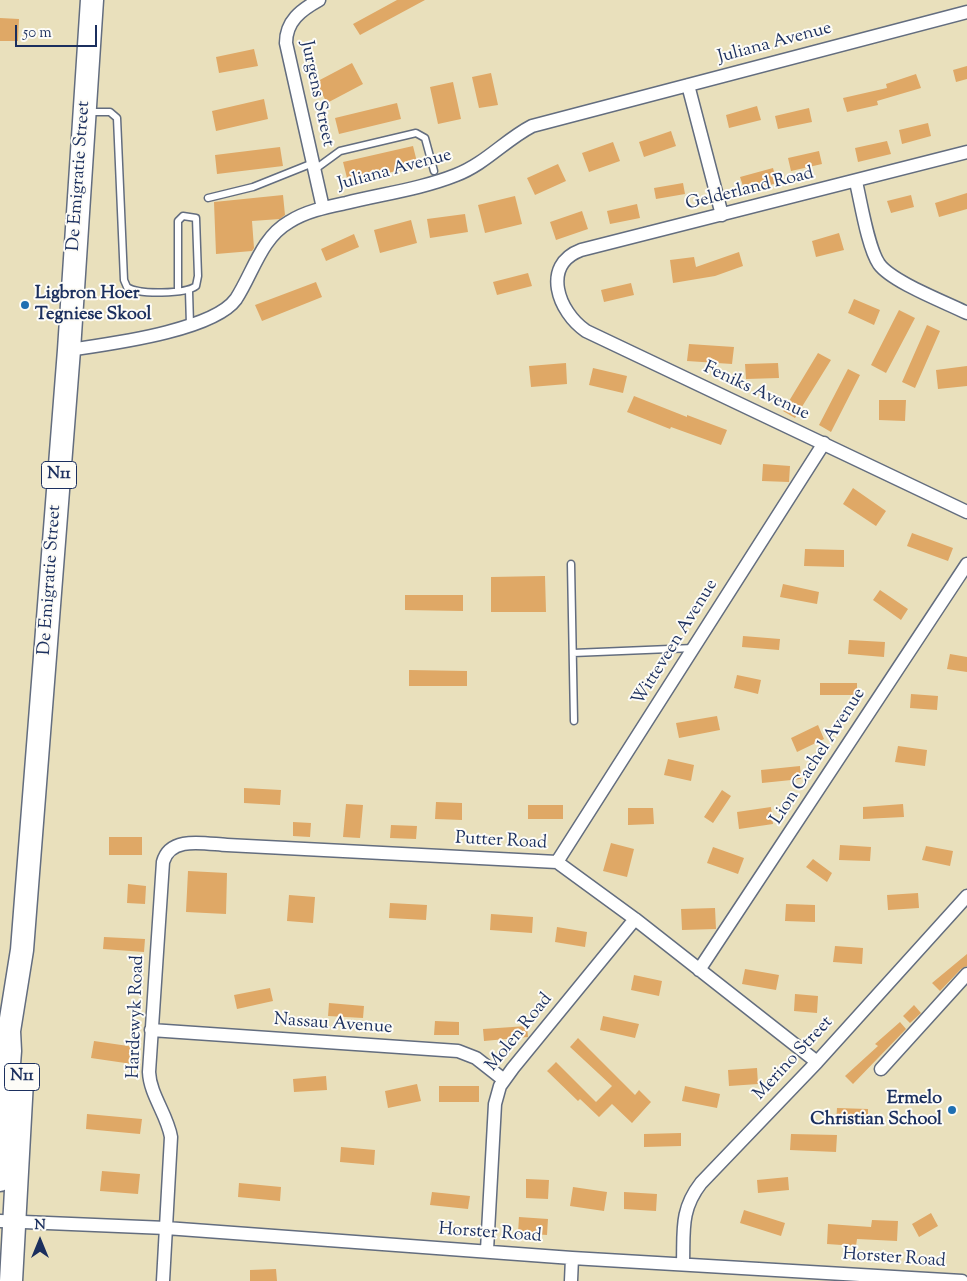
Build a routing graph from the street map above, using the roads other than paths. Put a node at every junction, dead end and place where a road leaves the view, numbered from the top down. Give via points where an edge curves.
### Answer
1 (92, 0) edge
2 (319, 0) edge
3 (967, 12) edge
4 (688, 85) junction
5 (85, 112) junction
6 (967, 152) edge
7 (313, 166) junction
8 (434, 171) dead end
9 (856, 182) junction
10 (208, 198) dead end
11 (323, 208) junction
12 (722, 215) junction
13 (558, 279) joint
14 (178, 291) junction
15 (189, 291) junction
16 (967, 313) edge
17 (190, 325) junction
18 (69, 350) junction
19 (824, 443) junction
20 (967, 512) edge
21 (571, 564) dead end
22 (967, 564) edge
23 (694, 648) junction
24 (573, 653) junction
25 (574, 721) dead end
26 (176, 845) joint
27 (557, 862) junction
28 (967, 896) edge
29 (635, 919) junction
30 (22, 950) junction
31 (699, 970) junction
32 (967, 974) edge
33 (151, 1030) junction
34 (817, 1062) junction
35 (881, 1069) dead end
36 (504, 1080) junction
37 (0, 1180) edge
38 (8, 1221) edge
39 (166, 1228) junction
40 (487, 1250) junction
41 (572, 1258) junction
42 (683, 1263) junction
43 (11, 1281) edge
44 (163, 1281) edge
45 (571, 1281) edge
46 (962, 1281) edge

1 - 5 highway, De Emigratie Street / N11
2 - 7 street, Jurgens Street via 293,19 286,43
3 - 4 street, Juliana Avenue
4 - 11 street, Juliana Avenue via 544,121 523,130 482,162 456,175
4 - 12 street
5 - 14 lane via 110,112 117,118 124,280 127,287 141,292
5 - 18 highway, De Emigratie Street / N11
6 - 9 street, Gelderland Road
7 - 8 lane via 340,151 416,133 425,138
7 - 10 lane
7 - 11 street, Jurgens Street
9 - 12 street, Gelderland Road
9 - 16 street via 880,266 894,277
11 - 17 street, Juliana Avenue via 288,222 274,233 234,300 214,316
12 - 13 street, Gelderland Road via 575,252 562,263
13 - 19 street, Feniks Avenue via 565,309 586,331
14 - 15 lane
14 - 15 lane via 178,221 181,217 194,216 198,222 198,280
15 - 17 lane
17 - 18 street, Juliana Avenue via 145,337
18 - 30 highway, De Emigratie Street / N11
19 - 20 street, Feniks Avenue
19 - 23 street, Witteveen Avenue
21 - 24 lane
22 - 31 street, Lion Cachel Avenue
23 - 24 lane
23 - 27 street, Witteveen Avenue
24 - 25 lane
26 - 27 street, Putter Road via 188,843
26 - 33 street, Hardewyk Road via 168,850 163,862
27 - 29 street, Putter Road
28 - 34 street, Merino Street
29 - 31 street, Putter Road
29 - 36 street, Molen Road
30 - 37 highway, De Emigratie Street / N11 via 9,1031
30 - 38 highway, De Emigratie Street / N11 via 26,991
31 - 34 street, Putter Road
32 - 35 street
33 - 36 street, Nassau Avenue via 458,1051 476,1058
33 - 39 street, Hardewyk Road via 149,1078 171,1137
34 - 42 street, Merino Street via 694,1192 684,1216
36 - 40 street, Molen Road via 497,1092 494,1115
38 - 39 street, Horster Road
38 - 43 highway, De Emigratie Street / N11
39 - 40 street, Horster Road
39 - 44 street, Hardewyk Road
40 - 41 street, Horster Road
41 - 42 street, Horster Road
41 - 45 street
42 - 46 street, Horster Road

